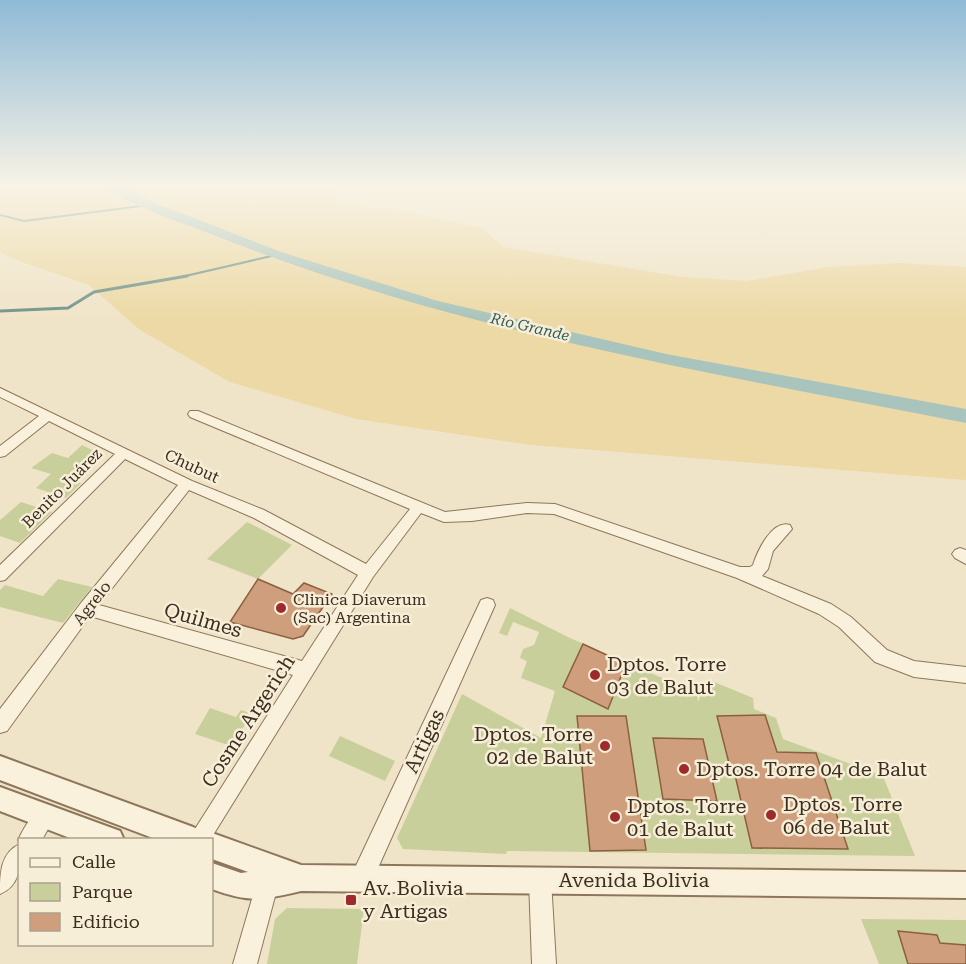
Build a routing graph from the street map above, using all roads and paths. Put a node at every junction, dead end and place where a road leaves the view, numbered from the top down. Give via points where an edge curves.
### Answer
1 (0, 392) edge
2 (194, 414) dead end
3 (47, 416) junction
4 (124, 452) junction
5 (0, 453) edge
6 (187, 484) junction
7 (417, 508) junction
8 (785, 529) dead end
9 (368, 573) junction
10 (740, 573) junction
11 (0, 575) edge
12 (487, 605) dead end
13 (87, 608) junction
14 (307, 671) junction
15 (966, 675) edge
16 (0, 724) edge
17 (0, 768) edge
18 (0, 799) edge
19 (45, 816) junction
20 (30, 838) edge
21 (106, 838) edge
22 (191, 838) edge
23 (197, 838) edge
24 (213, 846) edge
25 (18, 857) edge
26 (213, 876) edge
27 (301, 878) junction
28 (362, 878) junction
29 (540, 880) junction
30 (0, 883) edge
31 (267, 885) junction
32 (966, 885) edge
33 (245, 964) edge
34 (544, 964) edge

1 - 3 street, Chubut
2 - 7 street
3 - 4 street, Chubut
3 - 5 street
4 - 6 street, Chubut
4 - 11 street, Benito Juárez
6 - 9 street, Chubut via 259,514
6 - 13 street, Agrelo
7 - 9 street, Cosme Argerich
7 - 10 street via 444,518 521,507 555,509
8 - 10 street via 766,548 760,569 753,574
9 - 14 street, Cosme Argerich
10 - 15 street via 825,609 881,656 914,669
12 - 28 street, Artigas
13 - 14 street, Quilmes
13 - 16 street, Agrelo
14 - 23 street, Cosme Argerich
17 - 22 street
18 - 19 street
19 - 20 street
19 - 21 street
24 - 27 street, Avenida Bolivia
25 - 30 street
26 - 31 street, Avenida Bolivia via 241,886
27 - 28 street, Avenida Bolivia
27 - 31 street, Avenida Bolivia
28 - 29 street, Avenida Bolivia
29 - 32 street, Avenida Bolivia
29 - 34 street
31 - 33 street

